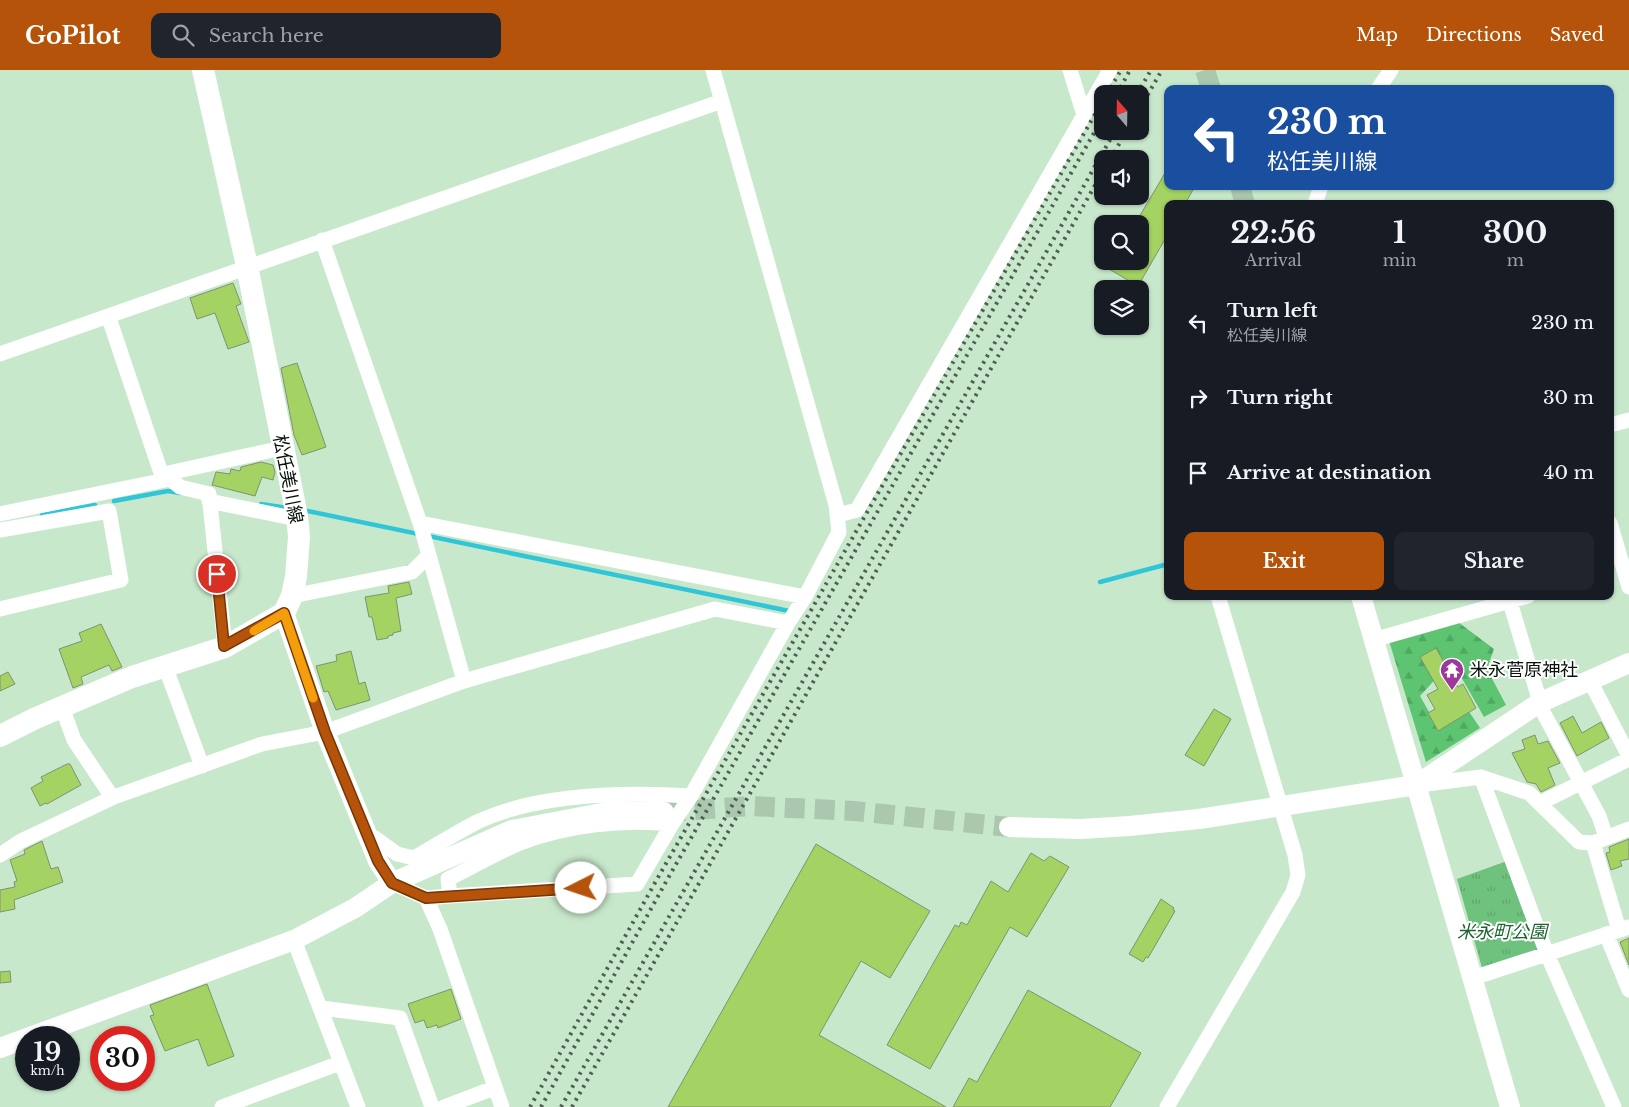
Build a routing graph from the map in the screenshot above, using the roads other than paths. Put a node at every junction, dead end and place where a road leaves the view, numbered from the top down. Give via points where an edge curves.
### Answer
1 (203, 70) edge
2 (713, 70) edge
3 (1070, 70) edge
4 (1110, 70) edge
5 (1391, 70) edge
6 (1381, 85) edge
7 (722, 101) junction
8 (1084, 116) junction
9 (322, 240) junction
10 (247, 266) junction
11 (109, 318) junction
12 (0, 354) edge
13 (1629, 420) edge
14 (1614, 424) edge
15 (282, 448) junction
16 (167, 476) junction
17 (106, 494) junction
18 (209, 502) junction
19 (109, 511) junction
20 (296, 512) junction
21 (0, 514) edge
22 (838, 515) junction
23 (420, 522) junction
24 (0, 530) edge
25 (1614, 539) edge
26 (429, 556) junction
27 (1621, 568) edge
28 (1629, 587) edge
29 (805, 597) junction
30 (1219, 600) edge
31 (1361, 600) edge
32 (1516, 600) edge
33 (1510, 602) junction
34 (288, 605) junction
35 (0, 609) edge
36 (788, 624) junction
37 (1373, 640) junction
38 (224, 646) junction
39 (1629, 663) edge
40 (165, 666) junction
41 (1589, 679) junction
42 (464, 681) junction
43 (1540, 703) junction
44 (62, 707) junction
45 (325, 732) junction
46 (0, 736) edge
47 (1629, 758) edge
48 (202, 766) junction
49 (1481, 777) junction
50 (1580, 782) junction
51 (1416, 785) junction
52 (691, 796) junction
53 (112, 798) junction
54 (1540, 803) junction
55 (1279, 806) junction
56 (668, 818) junction
57 (1009, 827) tunnel mouth
58 (1629, 830) edge
59 (369, 840) junction
60 (1599, 840) junction
61 (0, 855) edge
62 (392, 883) junction
63 (450, 896) junction
64 (426, 898) junction
65 (1618, 930) edge
66 (294, 940) junction
67 (1547, 954) junction
68 (1472, 978) junction
69 (1629, 990) edge
70 (321, 1008) junction
71 (0, 1048) edge
72 (340, 1063) junction
73 (494, 1088) junction
74 (222, 1107) edge
75 (358, 1107) edge
76 (432, 1107) edge
77 (444, 1107) edge
78 (502, 1107) edge
79 (1166, 1107) edge
80 (1510, 1107) edge
81 (1614, 1107) edge

1 - 10 main road, 松任美川線
2 - 7 street
3 - 8 street
4 - 8 street
5 - 6 street
7 - 9 street
7 - 22 street
8 - 22 street via 857,510
9 - 10 street
9 - 23 street
10 - 11 street
10 - 15 main road, 松任美川線
11 - 12 street
11 - 16 street via 160,470
13 - 14 street
15 - 16 street
15 - 20 main road, 松任美川線
16 - 17 street
16 - 18 street via 180,487 209,494
17 - 19 street
17 - 21 street
18 - 20 street
18 - 38 street
19 - 24 street
19 - 35 street via 121,580
20 - 34 main road, 松任美川線 via 296,577
22 - 29 street via 839,532
23 - 26 street
23 - 29 street
25 - 27 street
26 - 34 street via 412,572
26 - 42 street
27 - 28 street
29 - 36 street
30 - 55 street
31 - 37 street
32 - 33 street
33 - 37 street
33 - 43 street
34 - 38 main road
34 - 45 street
36 - 42 street via 715,609
36 - 52 street
37 - 51 street
38 - 40 main road
39 - 41 street
40 - 44 main road
40 - 48 street
41 - 43 street
41 - 47 street
42 - 45 street
43 - 50 street
43 - 51 street
44 - 46 main road
44 - 53 street via 74,740
45 - 48 street via 262,744
45 - 59 street
47 - 50 street
48 - 53 street
49 - 51 street
49 - 54 street via 1528,793
49 - 67 street
50 - 54 street
50 - 60 street via 1599,816
51 - 55 street
51 - 68 street
52 - 56 street
52 - 59 street via 629,794 554,800 478,822 414,858 397,854 375,838
53 - 61 street via 20,841
54 - 60 street via 1579,842
55 - 57 street via 1129,826 1081,829
55 - 79 street via 1298,875 1293,892
56 - 62 street via 607,812 512,830
56 - 63 street via 570,829 520,843 448,879
56 - 63 street via 637,884
58 - 60 street
59 - 62 street
60 - 65 street
62 - 64 street
62 - 66 street via 354,908
63 - 64 street
64 - 73 street via 440,929
65 - 67 street
65 - 69 street
66 - 70 street
66 - 71 street
67 - 68 street
67 - 81 street
68 - 80 street
70 - 72 street
70 - 76 street via 400,1018
72 - 74 street
72 - 75 street
73 - 77 street
73 - 78 street

